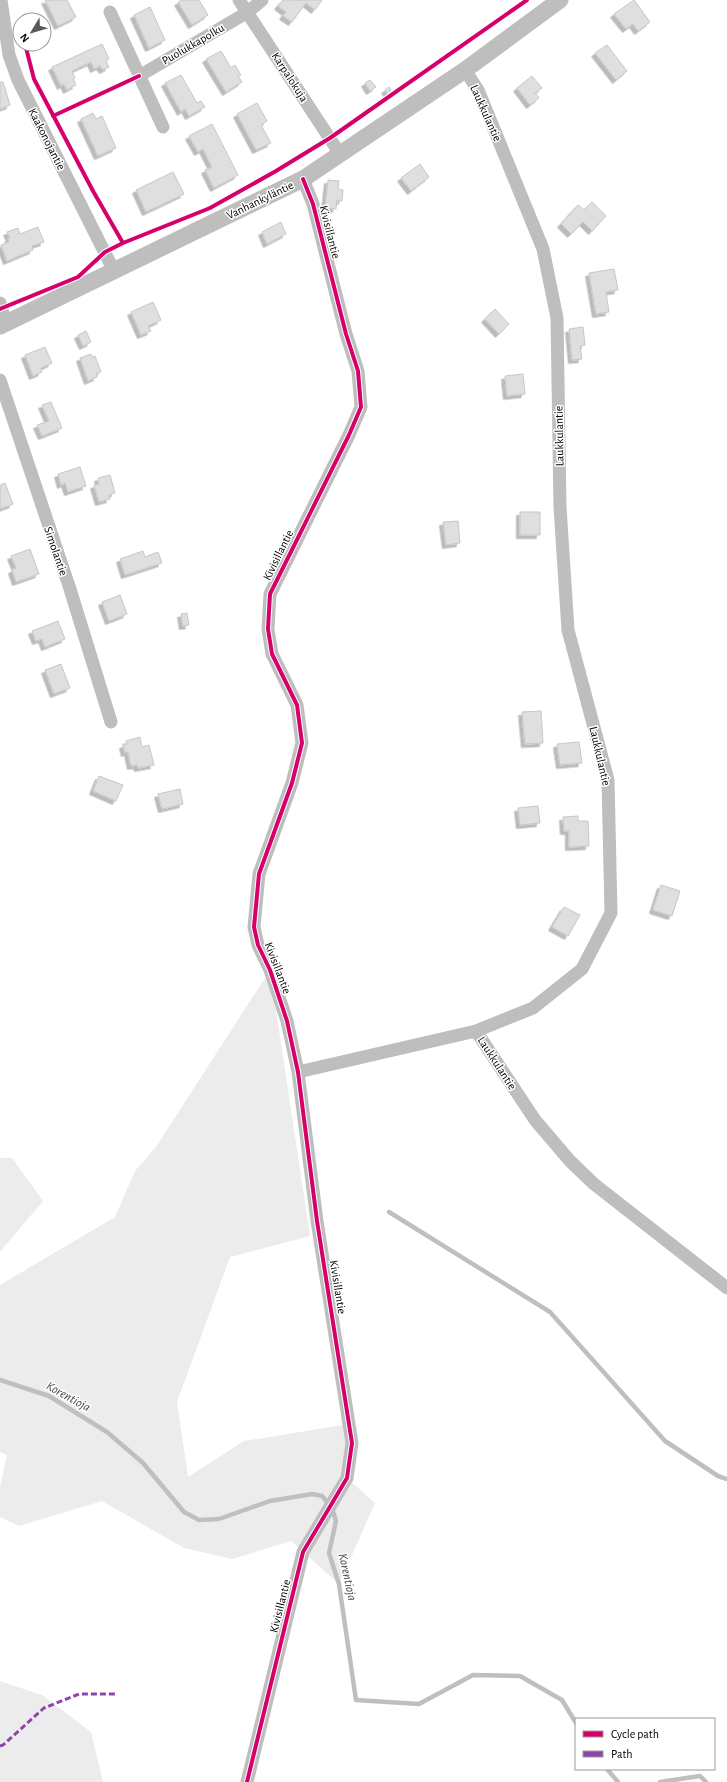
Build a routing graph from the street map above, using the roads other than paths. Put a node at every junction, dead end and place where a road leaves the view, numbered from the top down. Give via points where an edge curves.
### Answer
1 (1, 0) edge
2 (239, 0) edge
3 (262, 0) edge
4 (560, 0) edge
5 (110, 12) dead end
6 (248, 12) junction
7 (465, 70) junction
8 (139, 76) junction
9 (163, 127) dead end
10 (340, 154) junction
11 (303, 179) junction
12 (114, 271) junction
13 (0, 303) edge
14 (3, 324) edge
15 (0, 380) edge
16 (111, 722) dead end
17 (476, 1031) junction
18 (298, 1072) junction
19 (727, 1288) edge
20 (247, 1782) edge

1 - 12 street, Kaakonojantie via 9,55 18,80
2 - 6 street, Karpalokuja
3 - 6 street, Puolukkapolku
4 - 7 street, Vanhankyläntie
5 - 8 street
6 - 8 street, Puolukkapolku
6 - 10 street, Karpalokuja
7 - 10 street, Vanhankyläntie
7 - 17 street, Laukkulantie via 478,90 543,249 557,318 560,507 568,630 608,780 611,913 582,968 533,1008
8 - 9 street
10 - 11 street, Vanhankyläntie
11 - 12 street, Vanhankyläntie
11 - 18 street, Kivisillantie via 313,204 358,371 361,406 270,594 268,629 272,654 297,705 302,743 292,783 259,874 254,927 258,945 270,970 287,1021
12 - 14 street, Vanhankyläntie
13 - 14 street
15 - 16 street, Simolantie
17 - 18 street
17 - 19 street, Laukkulantie via 482,1044 535,1120 570,1161 594,1184
18 - 20 street, Kivisillantie via 317,1220 352,1442 347,1478 303,1552

